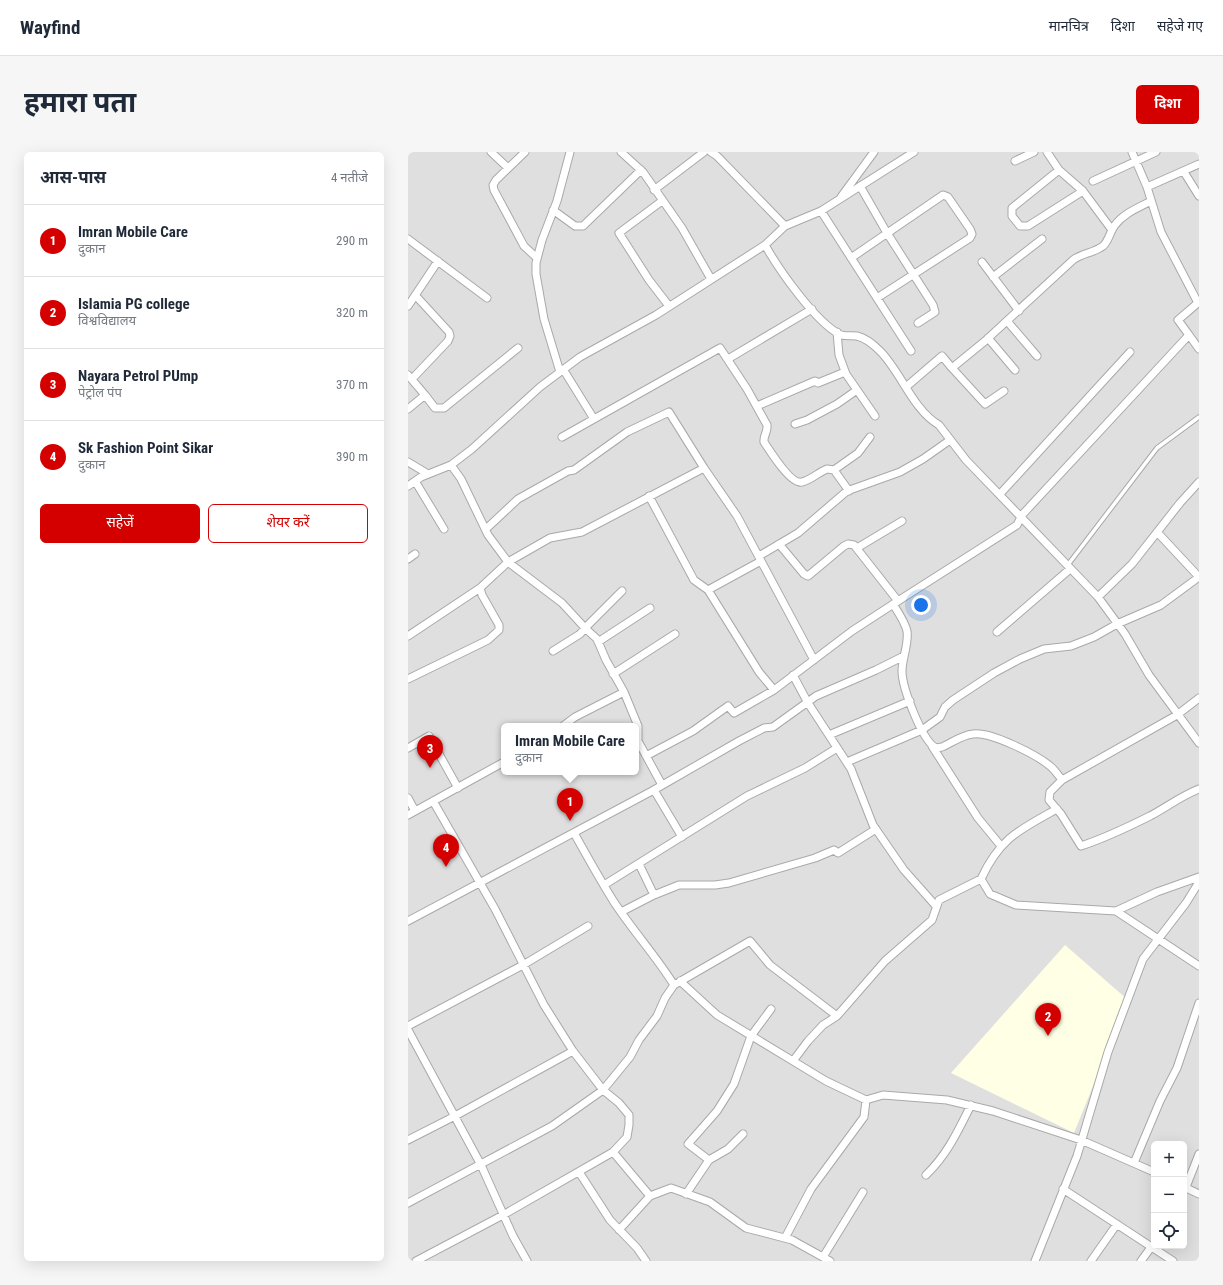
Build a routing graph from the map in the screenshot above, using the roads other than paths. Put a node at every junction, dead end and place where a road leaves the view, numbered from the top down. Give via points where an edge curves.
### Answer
1 (491, 152) edge
2 (525, 152) edge
3 (570, 152) edge
4 (621, 152) edge
5 (704, 152) edge
6 (874, 152) edge
7 (914, 152) edge
8 (1034, 152) edge
9 (1047, 152) edge
10 (1132, 152) edge
11 (1156, 152) edge
12 (716, 153) edge
13 (1015, 161) dead end
14 (1136, 161) junction
15 (1199, 164) edge
16 (508, 168) junction
17 (641, 170) junction
18 (1059, 170) junction
19 (1184, 172) junction
20 (1093, 181) dead end
21 (860, 186) junction
22 (1147, 188) junction
23 (654, 190) junction
24 (1083, 191) junction
25 (1199, 196) edge
26 (838, 200) junction
27 (662, 201) junction
28 (1151, 201) junction
29 (553, 210) junction
30 (821, 211) junction
31 (784, 226) junction
32 (1112, 230) junction
33 (887, 233) junction
34 (408, 239) edge
35 (1042, 239) dead end
36 (765, 246) junction
37 (537, 258) junction
38 (851, 258) junction
39 (438, 261) junction
40 (982, 262) dead end
41 (914, 274) junction
42 (994, 277) junction
43 (711, 279) junction
44 (416, 296) junction
45 (487, 298) dead end
46 (877, 298) junction
47 (1198, 302) edge
48 (408, 306) edge
49 (669, 306) junction
50 (812, 308) junction
51 (1019, 310) junction
52 (1007, 321) junction
53 (918, 323) dead end
54 (836, 332) junction
55 (1189, 335) junction
56 (988, 338) junction
57 (518, 348) dead end
58 (1199, 349) edge
59 (912, 351) dead end
60 (1130, 352) dead end
61 (1037, 356) dead end
62 (728, 359) junction
63 (952, 368) junction
64 (562, 370) junction
65 (1015, 370) dead end
66 (845, 372) junction
67 (410, 377) edge
68 (906, 387) junction
69 (857, 390) junction
70 (1004, 391) dead end
71 (425, 395) junction
72 (757, 406) junction
73 (408, 409) edge
74 (874, 416) dead end
75 (1199, 417) edge
76 (594, 419) junction
77 (795, 424) dead end
78 (562, 437) dead end
79 (870, 437) dead end
80 (950, 440) junction
81 (408, 462) edge
82 (450, 465) junction
83 (704, 468) junction
84 (834, 470) junction
85 (428, 474) junction
86 (415, 481) junction
87 (1199, 482) edge
88 (408, 486) edge
89 (849, 491) junction
90 (1000, 494) junction
91 (649, 496) junction
92 (1022, 515) junction
93 (902, 521) dead end
94 (444, 529) dead end
95 (486, 529) junction
96 (1157, 532) junction
97 (779, 544) junction
98 (857, 548) junction
99 (415, 554) dead end
100 (760, 558) junction
101 (408, 559) edge
102 (508, 562) junction
103 (1069, 567) junction
104 (1198, 574) edge
105 (480, 588) junction
106 (708, 590) junction
107 (622, 591) dead end
108 (1098, 597) junction
109 (895, 602) junction
110 (650, 608) dead end
111 (1117, 624) junction
112 (585, 628) junction
113 (996, 632) dead end
114 (675, 634) dead end
115 (408, 636) edge
116 (598, 642) junction
117 (553, 651) dead end
118 (904, 656) junction
119 (814, 660) junction
120 (613, 674) junction
121 (793, 675) junction
122 (408, 679) edge
123 (774, 690) junction
124 (624, 692) junction
125 (1199, 698) edge
126 (910, 701) junction
127 (808, 703) junction
128 (1177, 715) junction
129 (567, 723) edge
130 (636, 723) edge
131 (922, 730) junction
132 (829, 735) junction
133 (639, 743) edge
134 (1199, 743) edge
135 (932, 745) junction
136 (408, 748) edge
137 (838, 748) junction
138 (646, 756) junction
139 (846, 762) junction
140 (501, 764) edge
141 (1062, 780) junction
142 (662, 785) junction
143 (458, 788) junction
144 (1199, 789) edge
145 (654, 790) junction
146 (408, 798) edge
147 (433, 801) junction
148 (1057, 809) junction
149 (415, 811) junction
150 (408, 814) edge
151 (876, 829) junction
152 (574, 833) junction
153 (682, 837) junction
154 (1001, 846) junction
155 (639, 864) junction
156 (1199, 877) edge
157 (982, 879) junction
158 (1199, 882) edge
159 (479, 883) junction
160 (604, 885) junction
161 (654, 895) junction
162 (936, 906) junction
163 (1116, 911) junction
164 (621, 912) junction
165 (408, 921) edge
166 (588, 926) dead end
167 (1158, 939) junction
168 (523, 965) junction
169 (1199, 966) edge
170 (677, 983) junction
171 (1199, 1003) edge
172 (771, 1009) dead end
173 (837, 1016) junction
174 (408, 1026) edge
175 (408, 1030) edge
176 (751, 1036) junction
177 (573, 1051) junction
178 (793, 1062) junction
179 (603, 1090) junction
180 (866, 1100) junction
181 (971, 1105) junction
182 (455, 1116) junction
183 (743, 1134) dead end
184 (408, 1140) edge
185 (1081, 1140) junction
186 (613, 1152) junction
187 (1199, 1154) edge
188 (709, 1160) junction
189 (1134, 1163) junction
190 (481, 1164) junction
191 (1151, 1171) edge
192 (579, 1172) junction
193 (926, 1175) dead end
194 (1187, 1182) edge
195 (1187, 1188) edge
196 (1063, 1189) junction
197 (863, 1192) dead end
198 (686, 1194) junction
199 (1199, 1194) edge
200 (650, 1196) junction
201 (408, 1202) edge
202 (504, 1215) junction
203 (1117, 1224) junction
204 (619, 1230) junction
205 (785, 1238) junction
206 (1151, 1245) edge
207 (1151, 1247) edge
208 (1156, 1249) edge
209 (823, 1257) junction
210 (416, 1261) edge
211 (527, 1261) edge
212 (646, 1261) edge
213 (830, 1261) edge
214 (1035, 1261) edge
215 (1091, 1261) edge
216 (1141, 1261) edge
217 (1173, 1261) edge

1 - 16 street
2 - 16 street
3 - 29 street
4 - 17 street
5 - 23 street
6 - 26 street
7 - 21 street
8 - 13 street
9 - 18 street
10 - 14 street
11 - 14 street
12 - 31 street
14 - 20 street
14 - 22 street
15 - 19 street
16 - 37 street via 496,180 494,190 524,246
17 - 23 street
17 - 29 street via 583,226 575,226
18 - 24 street
18 - 24 street via 1012,208 1012,216 1020,226 1028,226
19 - 22 street
19 - 25 street
21 - 26 street
21 - 33 street
22 - 28 street
23 - 27 street
24 - 32 street
26 - 30 street
27 - 43 street via 682,228
27 - 49 street via 619,233
28 - 32 street via 1127,214
28 - 47 street via 1161,232
29 - 37 street
30 - 31 street
30 - 38 street
31 - 36 street
32 - 51 street via 1105,246 1073,260
33 - 38 street
33 - 41 street
33 - 41 street via 943,195 948,197 970,229 970,238
34 - 39 street
35 - 42 street
36 - 43 street
36 - 50 street via 794,288
37 - 64 street via 536,274 544,319
38 - 46 street
39 - 44 street
39 - 45 street
40 - 42 street
41 - 46 street
41 - 53 street via 936,312
42 - 51 street
43 - 49 street
44 - 48 street
44 - 67 street via 450,336 448,342
46 - 59 street
47 - 55 street via 1178,320
49 - 64 street
50 - 54 street via 828,327
50 - 62 street
51 - 52 street
52 - 56 street
52 - 61 street
54 - 66 street via 839,355
54 - 68 street via 841,335 858,336 870,342 881,352
55 - 58 street
55 - 92 street
56 - 63 street
56 - 65 street
57 - 71 street via 444,408 435,408
60 - 90 street
62 - 72 street
62 - 76 street via 720,348
63 - 68 street via 942,356
63 - 70 street via 986,404
64 - 76 street
64 - 82 street
66 - 69 street
66 - 72 street via 818,383 815,381
67 - 71 street
68 - 80 street via 932,422 939,425
69 - 74 street
69 - 77 street via 837,404
71 - 73 street
72 - 84 street via 768,429 764,442 794,480 804,482 827,469
75 - 103 lane via 1157,448
76 - 78 street
79 - 84 street via 858,453
80 - 89 street via 900,472
80 - 90 street
81 - 85 street
82 - 85 street
82 - 95 street via 461,479
83 - 91 street
83 - 95 street via 669,412 628,432 574,470 518,499
83 - 100 street via 737,516
84 - 89 street
85 - 86 street
86 - 88 street
86 - 94 street
87 - 96 street
89 - 97 street via 820,512 798,533
90 - 92 street
91 - 102 street via 582,532 550,538
91 - 106 street via 692,576
92 - 103 street
92 - 109 street via 1017,525
93 - 98 street
95 - 102 street
96 - 104 street
96 - 108 street via 1132,564
97 - 98 street via 808,576 844,546 851,544
97 - 100 street
98 - 109 street
99 - 101 street
100 - 106 street
100 - 119 street
102 - 105 street
102 - 112 street via 562,603
103 - 108 street
103 - 113 street
104 - 111 street via 1161,605
105 - 115 street
105 - 122 street via 499,630 488,640
106 - 123 street via 759,672
107 - 112 street
108 - 111 street
109 - 118 street via 907,632
109 - 119 street
110 - 116 street
111 - 128 street
111 - 131 street via 1080,644 1044,649 994,673 953,700 945,707 940,717
112 - 116 street
112 - 117 street
114 - 120 street
116 - 120 street
118 - 126 street via 903,679
118 - 127 street via 816,696
119 - 121 street
120 - 124 street
121 - 123 street
121 - 127 street
123 - 138 street via 734,713 728,706 693,731
124 - 129 street
124 - 130 street
125 - 128 street
126 - 131 street
126 - 132 street
127 - 132 street
127 - 142 street via 773,727 764,728 739,741
128 - 134 street
128 - 141 street
131 - 135 street
131 - 139 street
132 - 137 street
133 - 138 street
135 - 141 street via 942,748 972,734 987,735 1042,760
135 - 154 street via 978,818
136 - 143 street via 429,736
137 - 139 street
137 - 153 street via 805,768 747,796
138 - 142 street
139 - 151 street
140 - 143 street
141 - 148 street via 1050,792 1049,800
142 - 145 street
143 - 147 street
144 - 148 street via 1188,792 1150,816 1100,840 1081,846
145 - 152 street
145 - 153 street
146 - 149 street
147 - 149 street
147 - 159 street
148 - 154 street via 1018,832
149 - 150 street
151 - 161 street via 838,853 834,850 815,858 716,885 679,885
151 - 162 street via 904,870
152 - 159 street
152 - 160 street
153 - 155 street
154 - 157 street via 991,858
155 - 160 street
155 - 161 street
156 - 163 street via 1157,892
157 - 162 street via 943,897
157 - 163 street via 990,894 1016,905
158 - 167 street
159 - 165 street
159 - 168 street
160 - 164 street
161 - 164 street
162 - 173 street via 932,920 885,961
163 - 167 street
164 - 170 street
166 - 168 street
167 - 169 street
167 - 185 street via 1143,959 1108,1052
168 - 174 street
168 - 177 street
170 - 173 street via 750,941 770,965
170 - 176 street via 717,1015
170 - 179 street via 630,1057
171 - 189 street via 1177,1068
172 - 176 street
173 - 178 street via 823,1025
175 - 182 street
176 - 178 street
176 - 188 street via 734,1084 717,1111 688,1144
177 - 179 street
177 - 182 street
178 - 180 street
179 - 186 street via 629,1115 627,1137
179 - 190 street via 552,1126
180 - 181 street via 883,1095 947,1100
180 - 205 street via 864,1117 812,1189
181 - 185 street
181 - 193 street via 947,1151
182 - 184 street
182 - 190 street
183 - 188 street via 728,1149
185 - 189 street
185 - 196 street
186 - 192 street
186 - 200 street
187 - 194 street
188 - 198 street
189 - 191 street
190 - 201 street
190 - 202 street
192 - 202 street
192 - 204 street
195 - 199 street
196 - 203 street
196 - 214 street
197 - 209 street
198 - 200 street via 671,1188
198 - 205 street via 710,1202 746,1228
200 - 204 street
202 - 210 street
202 - 211 street
203 - 206 street
203 - 215 street
204 - 212 street
205 - 209 street
207 - 216 street
208 - 217 street
209 - 213 street

